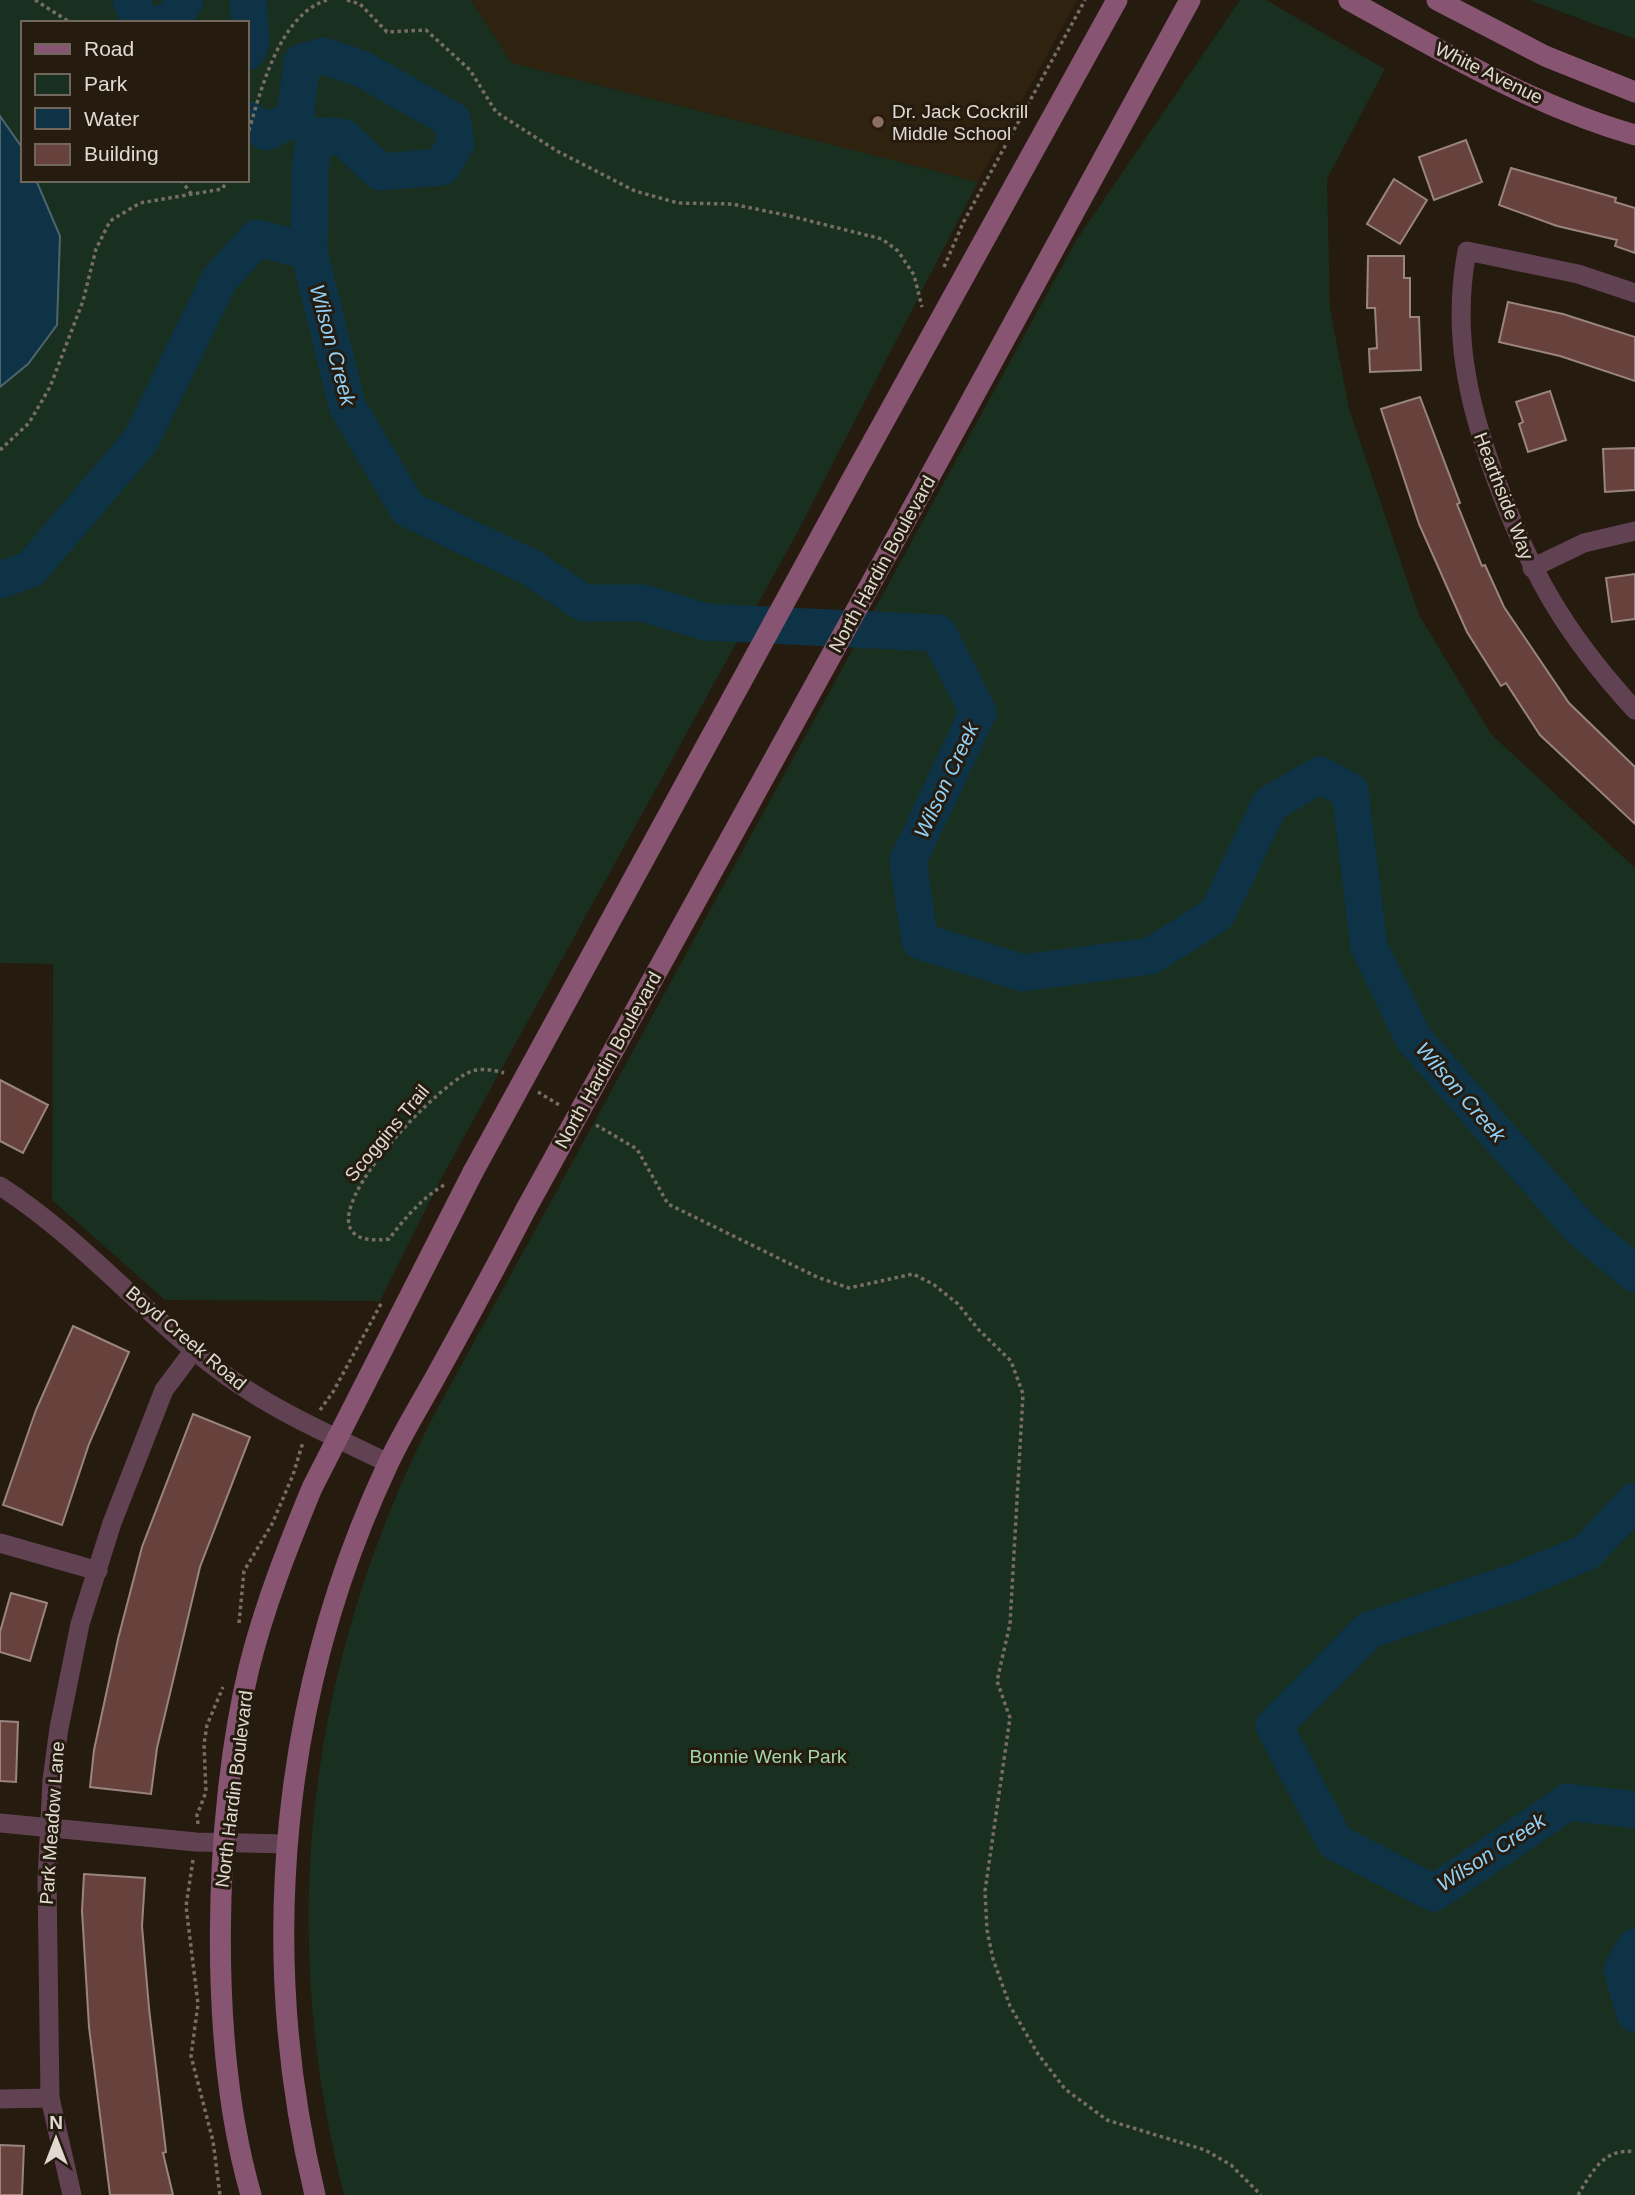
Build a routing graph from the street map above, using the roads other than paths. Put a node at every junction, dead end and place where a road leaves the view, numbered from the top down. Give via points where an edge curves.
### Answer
1 (1117, 0) edge
2 (1190, 0) edge
3 (1349, 0) edge
4 (1437, 0) edge
5 (1635, 92) edge
6 (1635, 135) edge
7 (1635, 293) edge
8 (1635, 531) edge
9 (1532, 568) junction
10 (1635, 710) edge
11 (0, 1186) edge
12 (194, 1350) junction
13 (337, 1438) junction
14 (388, 1463) junction
15 (0, 1542) edge
16 (98, 1571) junction
17 (0, 1823) edge
18 (52, 1827) junction
19 (225, 1842) junction
20 (286, 1844) junction
21 (50, 2098) junction
22 (0, 2099) edge
23 (72, 2195) edge
24 (251, 2195) edge
25 (315, 2195) edge

1 - 13 main road, North Hardin Boulevard, bridge via 473,1172
2 - 14 main road, North Hardin Boulevard, bridge
3 - 6 main road, White Avenue via 1474,69 1597,124
4 - 5 main road via 1545,56
7 - 9 street, Hearthside Way via 1578,274 1467,251 1460,314 1466,382 1488,456
8 - 9 street via 1584,543
9 - 10 street, Hearthside Way via 1579,645
11 - 12 street, Boyd Creek Road via 60,1229
12 - 13 street, Boyd Creek Road via 274,1407
12 - 16 street, Park Meadow Lane via 164,1390 111,1523
13 - 14 street, Boyd Creek Road
13 - 19 main road, North Hardin Boulevard via 292,1536 249,1667 236,1735
14 - 20 main road, North Hardin Boulevard via 347,1564 311,1688 290,1795
15 - 16 street
16 - 18 street, Park Meadow Lane via 80,1624 62,1715 52,1780
17 - 18 street
18 - 19 street
18 - 21 street, Park Meadow Lane via 46,1934
19 - 20 street
19 - 24 main road, North Hardin Boulevard via 221,1957 225,2029
20 - 25 main road, North Hardin Boulevard via 284,2010
21 - 22 street
21 - 23 street, Park Meadow Lane

